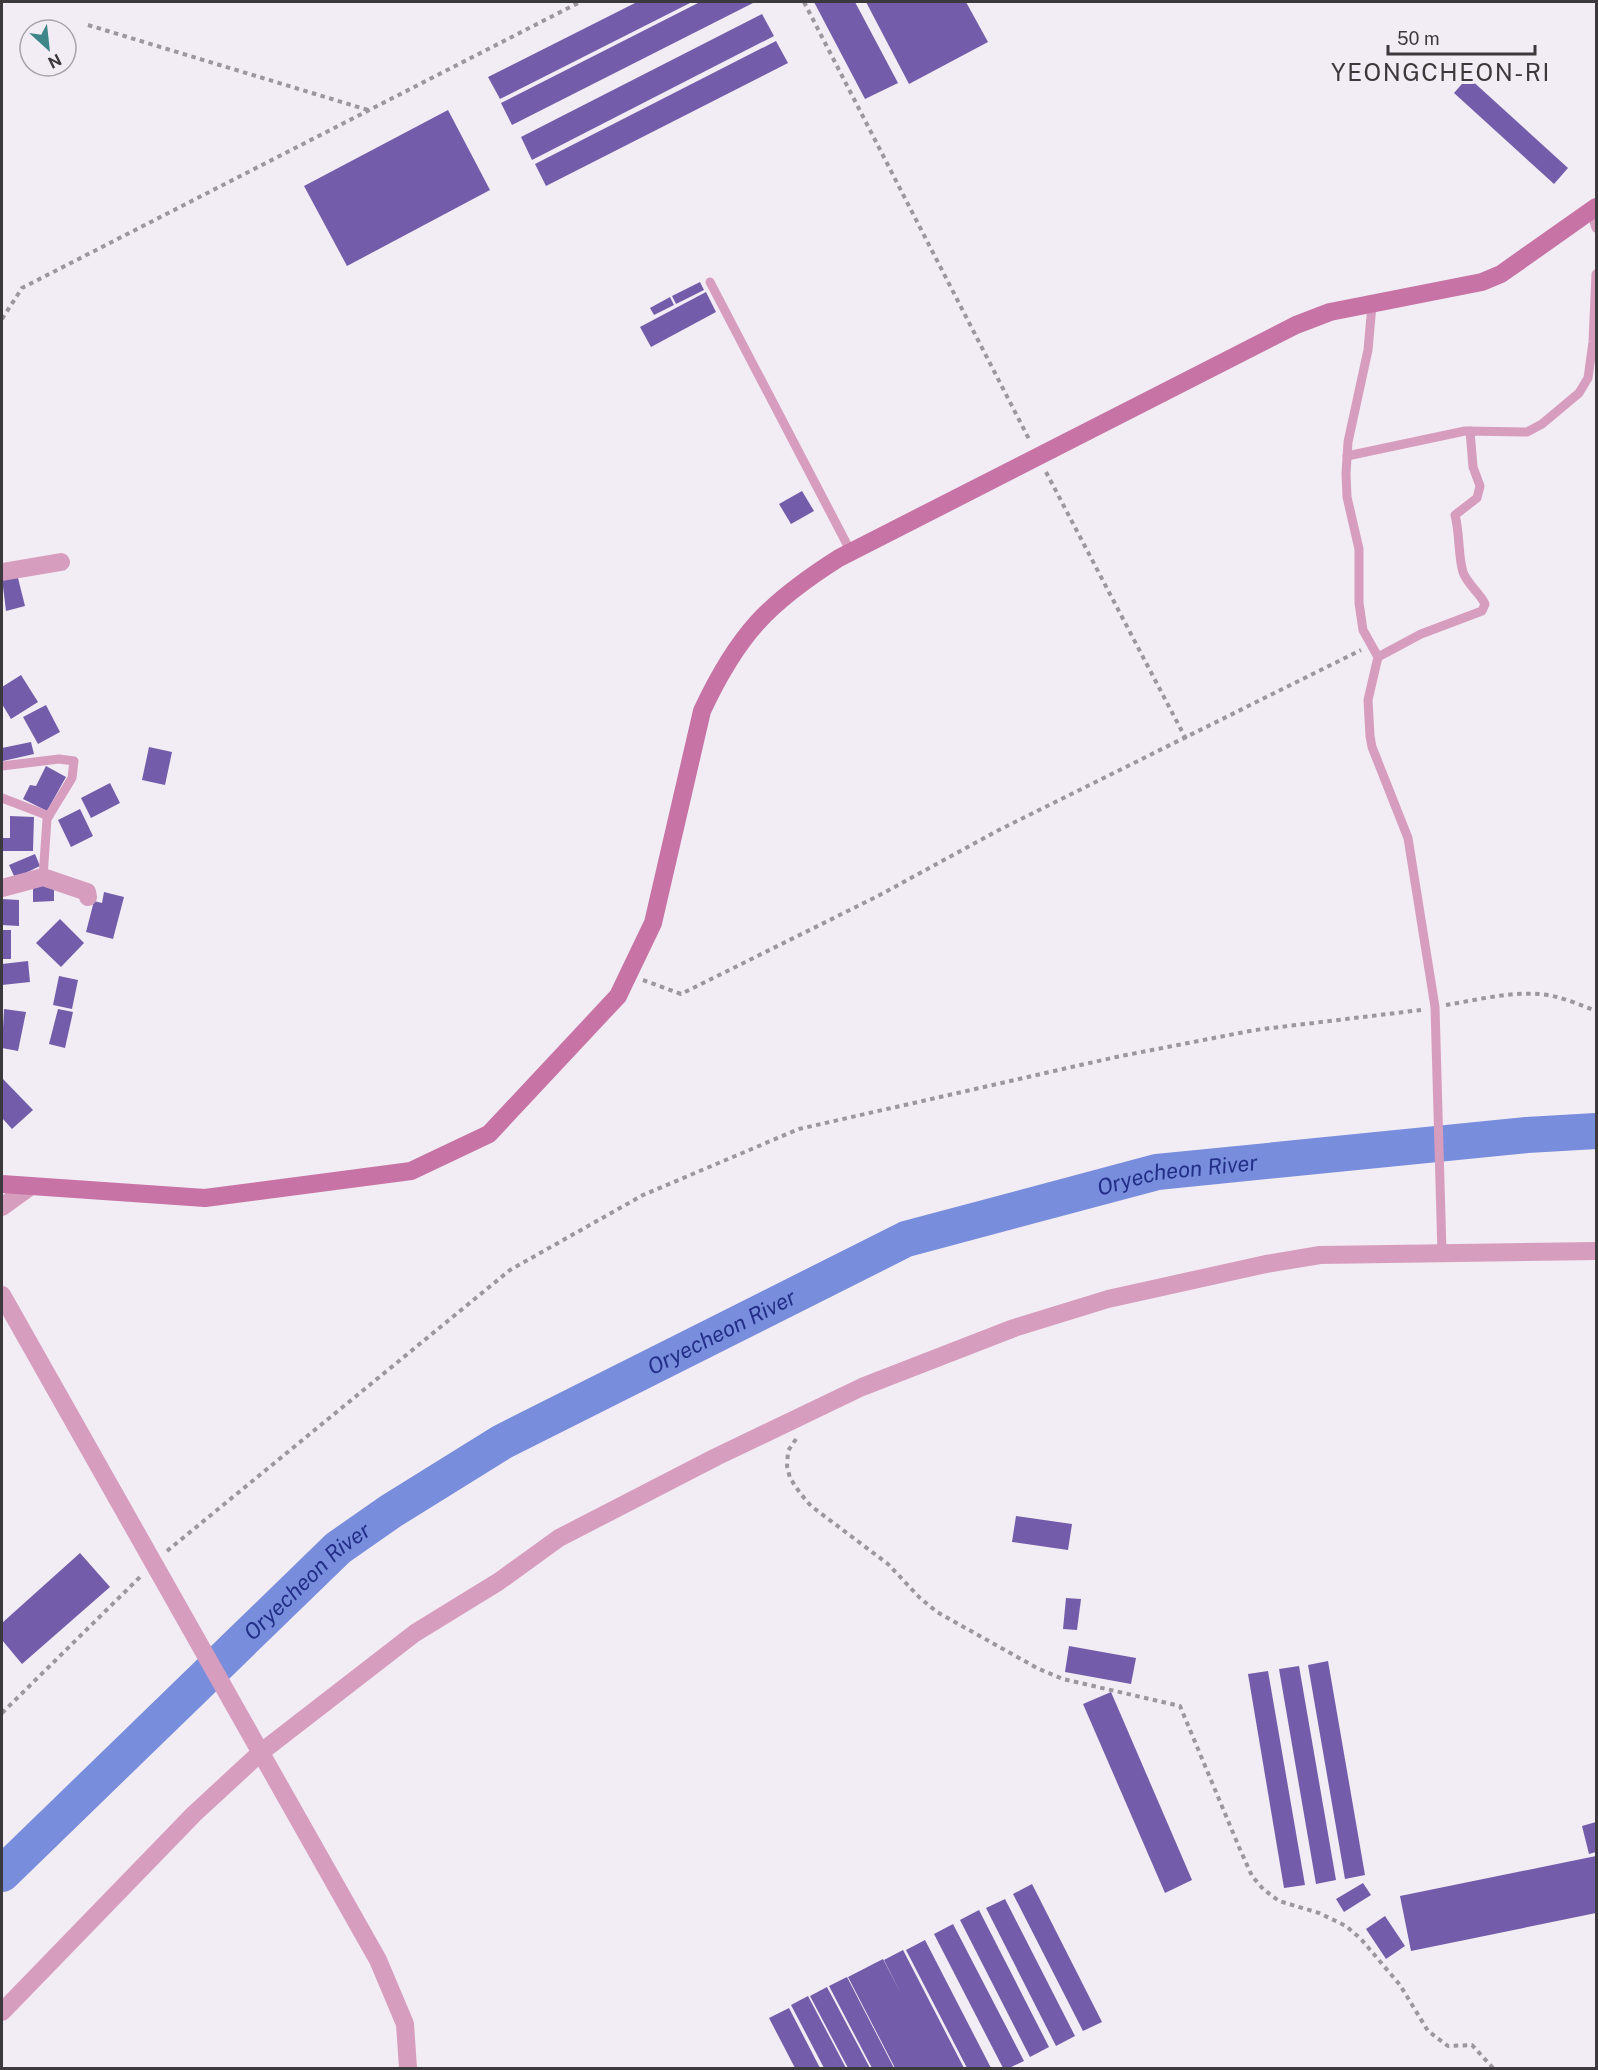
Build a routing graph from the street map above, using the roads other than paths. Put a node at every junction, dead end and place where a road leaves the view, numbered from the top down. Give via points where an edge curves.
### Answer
1 (1594, 215) edge
2 (1596, 274) edge
3 (710, 282) dead end
4 (1372, 305) junction
5 (1470, 431) junction
6 (1347, 456) junction
7 (851, 552) junction
8 (61, 562) dead end
9 (2, 572) edge
10 (1378, 657) junction
11 (2, 766) edge
12 (2, 798) edge
13 (49, 816) junction
14 (43, 877) junction
15 (2, 888) edge
16 (88, 897) dead end
17 (2, 1175) edge
18 (2, 1184) edge
19 (31, 1186) junction
20 (2, 1207) edge
21 (1596, 1251) edge
22 (1442, 1253) junction
23 (2, 1294) edge
24 (260, 1753) junction
25 (2, 2012) edge
26 (408, 2068) edge

1 - 4 street via 1482,282
2 - 5 lane via 1593,342 1588,378 1580,393 1527,432
3 - 7 lane
4 - 6 lane via 1368,350
4 - 7 street via 1330,312 1296,325
5 - 6 lane
5 - 10 lane via 1473,467 1480,486 1477,498 1455,515 1463,574 1485,604 1482,611 1421,634
6 - 10 lane via 1347,497 1360,566 1363,630
7 - 19 street via 796,585 768,609 737,647 702,711 653,923 618,996 489,1134 411,1171 206,1198
8 - 9 street
10 - 22 lane via 1368,700 1370,736 1408,838 1435,1007
11 - 13 lane via 59,759 74,761 72,778
12 - 13 lane
13 - 14 lane
14 - 15 street
14 - 16 street via 87,892
17 - 19 street
18 - 19 street
19 - 20 street
21 - 22 street
22 - 24 street via 1320,1255 1108,1299 1014,1328 862,1387 559,1538 416,1633
23 - 24 street
24 - 25 street via 194,1814
24 - 26 street via 378,1960 405,2024

